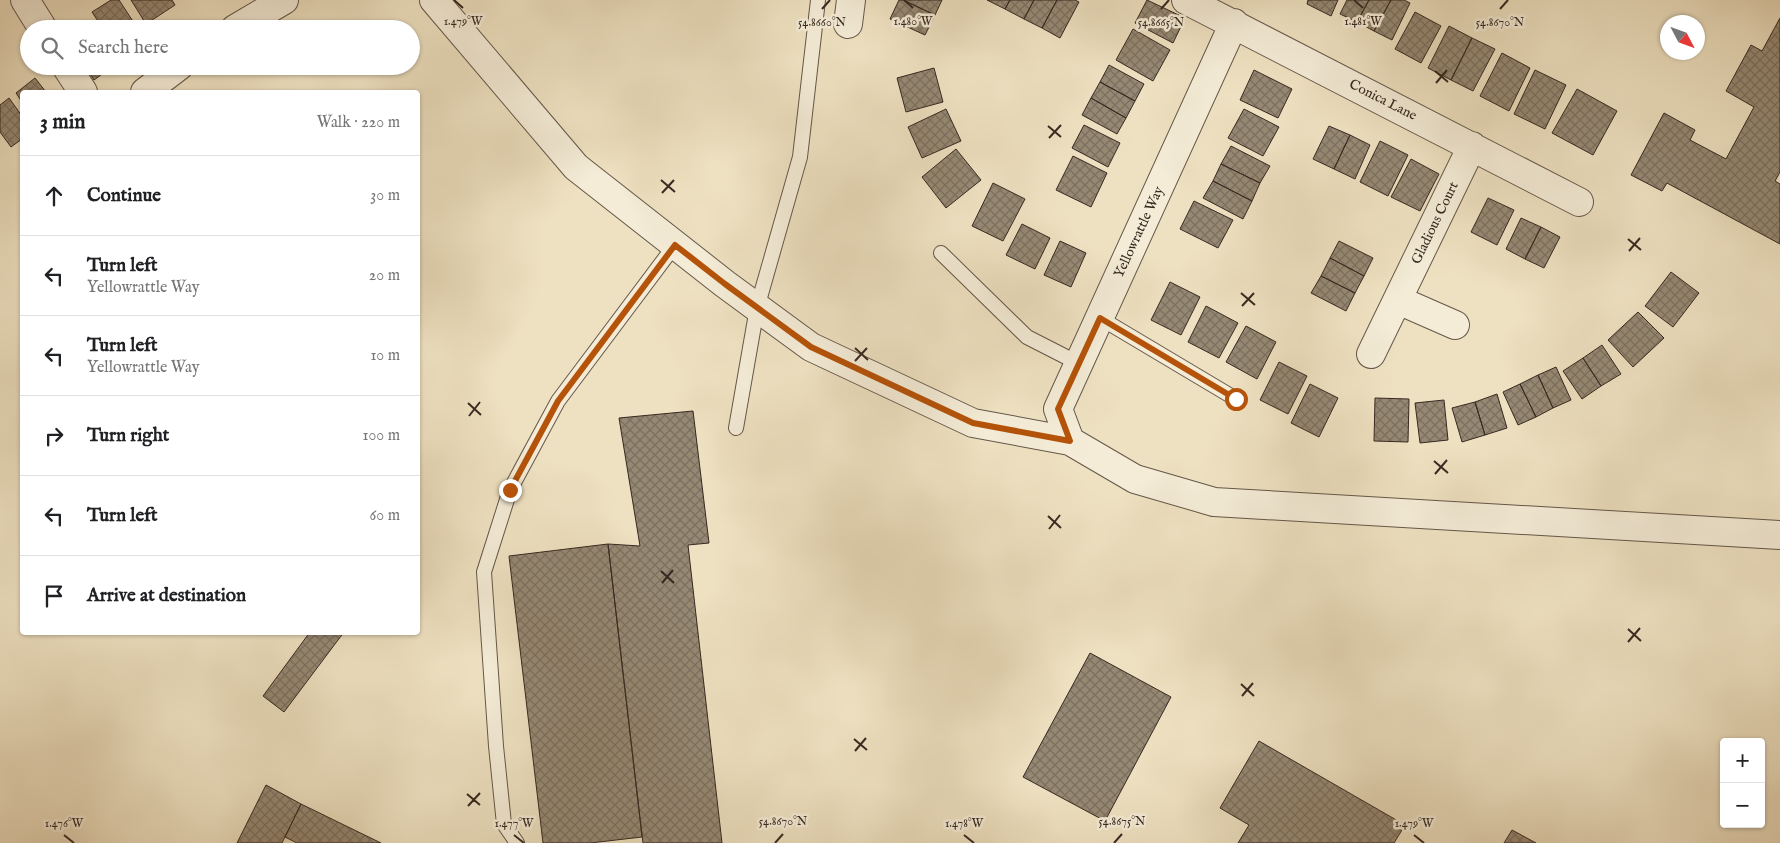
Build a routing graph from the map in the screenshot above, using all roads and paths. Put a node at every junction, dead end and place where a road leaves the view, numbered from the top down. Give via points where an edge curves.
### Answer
1 (25, 0) edge
2 (284, 0) edge
3 (434, 0) edge
4 (818, 0) edge
5 (1186, 0) edge
6 (37, 20) edge
7 (250, 20) edge
8 (1234, 24) junction
9 (72, 75) edge
10 (167, 75) edge
11 (82, 90) edge
12 (148, 90) edge
13 (1472, 146) junction
14 (1580, 202) dead end
15 (675, 245) junction
16 (941, 253) dead end
17 (1398, 300) junction
18 (757, 308) junction
19 (1100, 318) junction
20 (1455, 325) dead end
21 (1371, 354) dead end
22 (1078, 363) junction
23 (1236, 399) dead end
24 (736, 428) dead end
25 (1070, 441) junction
26 (1780, 535) edge
27 (517, 843) edge

1 - 6 street
2 - 7 street
3 - 15 street via 576,168
4 - 18 lane via 800,157
5 - 8 street, Conica Lane
8 - 13 street, Conica Lane
8 - 19 street, Yellowrattle Way
9 - 11 street
10 - 12 street
13 - 14 street, Conica Lane
13 - 17 street, Gladious Court
15 - 18 street
15 - 27 lane via 558,401 510,490 484,572 504,824
16 - 22 lane via 1027,337
17 - 20 street
17 - 21 street, Gladious Court
18 - 24 lane
18 - 25 street via 811,347 973,423
19 - 22 street, Yellowrattle Way
19 - 23 lane
22 - 25 street, Yellowrattle Way via 1058,409
25 - 26 street via 1135,478 1214,502

